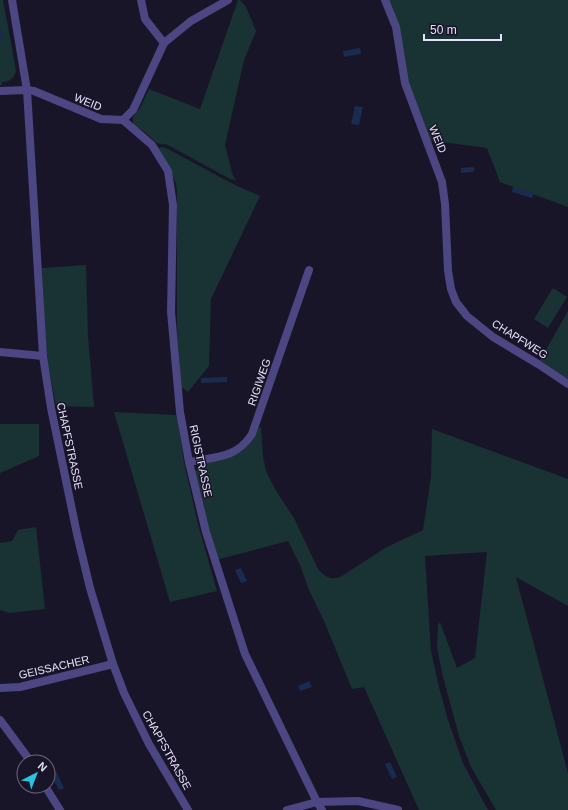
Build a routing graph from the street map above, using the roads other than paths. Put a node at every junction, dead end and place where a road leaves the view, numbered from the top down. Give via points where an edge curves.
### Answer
1 (12, 0) edge
2 (141, 0) edge
3 (228, 0) edge
4 (385, 0) edge
5 (164, 43) junction
6 (26, 90) junction
7 (0, 91) edge
8 (123, 120) junction
9 (310, 270) dead end
10 (451, 289) joint
11 (0, 352) edge
12 (43, 356) junction
13 (568, 384) edge
14 (190, 462) junction
15 (113, 664) junction
16 (0, 688) edge
17 (0, 720) edge
18 (25, 754) edge
19 (51, 794) edge
20 (317, 802) junction
21 (60, 810) edge
22 (188, 810) edge
23 (287, 810) edge
24 (322, 810) edge
25 (398, 810) edge

1 - 6 street, CHAPFSTRASSE
2 - 5 street via 145,19
3 - 5 street via 190,21
4 - 10 street, WEID via 396,27 405,83 442,182
5 - 8 street via 133,110
6 - 7 street
6 - 8 street, WEID via 101,119
6 - 12 street, CHAPFSTRASSE
8 - 14 street, RIGISTRASSE via 152,145 168,171 173,206 171,312 180,412
9 - 14 street, RIGIWEG via 257,422 246,444 225,456
10 - 13 street, CHAPFWEG via 456,302 467,316 493,337
11 - 12 street
12 - 15 street, CHAPFSTRASSE via 77,534
14 - 20 street, RIGISTRASSE via 206,532 245,654
15 - 16 street, GEISSACHER via 20,687
15 - 22 street, CHAPFSTRASSE via 149,744
17 - 18 street
19 - 21 street
20 - 23 street
20 - 24 street, RIGISTRASSE
20 - 25 street via 358,801

